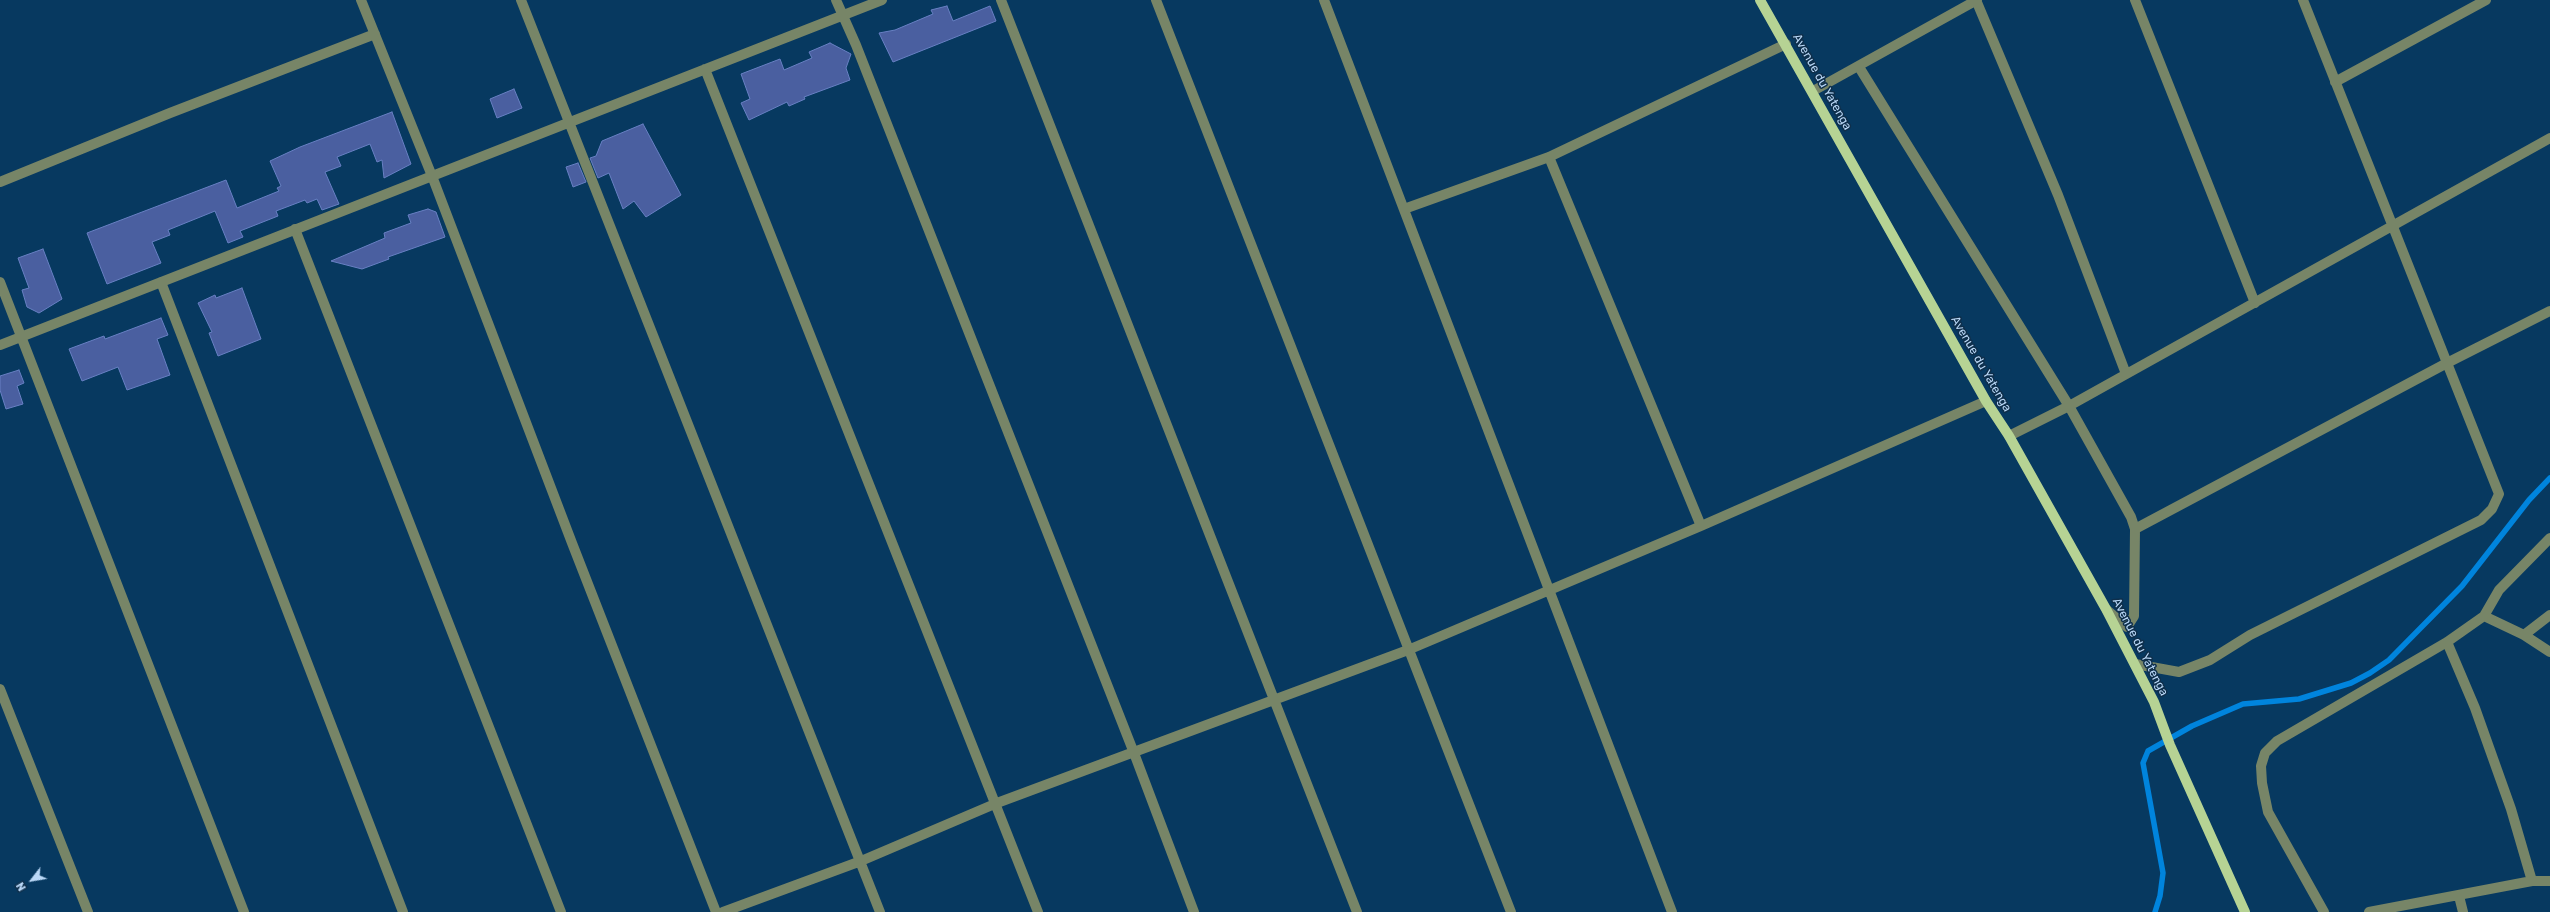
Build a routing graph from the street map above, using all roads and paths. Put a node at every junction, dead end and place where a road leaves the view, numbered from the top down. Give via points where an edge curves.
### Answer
1 (361, 0) edge
2 (521, 0) edge
3 (836, 0) edge
4 (882, 0) edge
5 (1001, 0) edge
6 (1156, 0) edge
7 (1324, 0) edge
8 (1760, 0) edge
9 (1976, 0) edge
10 (2136, 0) edge
11 (2303, 0) edge
12 (2486, 0) edge
13 (842, 16) junction
14 (375, 34) junction
15 (1786, 44) junction
16 (1859, 67) junction
17 (705, 69) junction
18 (2335, 82) junction
19 (1813, 91) junction
20 (568, 122) junction
21 (2550, 138) edge
22 (1549, 157) junction
23 (432, 176) junction
24 (0, 182) edge
25 (1404, 209) junction
26 (2392, 226) junction
27 (295, 229) junction
28 (0, 282) edge
29 (161, 282) junction
30 (2255, 302) junction
31 (2550, 311) edge
32 (21, 337) junction
33 (0, 345) edge
34 (2447, 363) junction
35 (2126, 374) junction
36 (1986, 401) junction
37 (2069, 406) junction
38 (2009, 436) junction
39 (1700, 526) junction
40 (2135, 529) junction
41 (2550, 538) edge
42 (1549, 591) junction
43 (2106, 609) junction
44 (2550, 615) edge
45 (2484, 616) junction
46 (2524, 635) junction
47 (2447, 642) junction
48 (1408, 650) junction
49 (2550, 652) edge
50 (2135, 664) junction
51 (0, 689) edge
52 (1274, 701) junction
53 (1134, 753) junction
54 (997, 803) junction
55 (861, 861) junction
56 (2532, 881) junction
57 (2550, 881) edge
58 (2459, 896) junction
59 (88, 912) edge
60 (244, 912) edge
61 (403, 912) edge
62 (561, 912) edge
63 (716, 912) edge
64 (723, 912) edge
65 (880, 912) edge
66 (1038, 912) edge
67 (1194, 912) edge
68 (1357, 912) edge
69 (1511, 912) edge
70 (1672, 912) edge
71 (2245, 912) edge
72 (2324, 912) edge
73 (2369, 912) edge
74 (2463, 912) edge

1 - 14 street
2 - 20 street
3 - 13 street
4 - 13 street
5 - 52 street
6 - 48 street
7 - 25 street
8 - 15 main road, Avenue du Yatenga
9 - 16 street
9 - 35 street via 2058,195
10 - 30 street
11 - 18 street
12 - 18 street
13 - 17 street
13 - 53 street via 856,45
14 - 23 street
14 - 24 street
15 - 19 main road, Avenue du Yatenga
15 - 22 street
16 - 19 street
16 - 37 street
17 - 20 street
17 - 54 street
18 - 26 street
19 - 36 main road, Avenue du Yatenga
20 - 23 street
20 - 55 street
21 - 26 street
22 - 25 street
22 - 39 street
23 - 27 street
23 - 63 street
25 - 42 street
26 - 30 street
26 - 34 street
27 - 29 street
27 - 62 street
28 - 32 street
29 - 32 street
29 - 61 street
30 - 35 street
31 - 34 street
32 - 33 street
32 - 60 street
34 - 40 street
34 - 50 street via 2498,494 2492,509 2481,520 2250,636 2210,660 2179,672
35 - 37 street
36 - 38 main road, Avenue du Yatenga
36 - 39 street
37 - 38 street
37 - 40 street via 2131,517
38 - 43 main road, Avenue du Yatenga
39 - 42 street
40 - 43 street via 2134,616 2127,628
41 - 45 street via 2499,590
42 - 48 street
42 - 70 street
43 - 50 main road, Avenue du Yatenga
44 - 46 street
45 - 46 street
45 - 47 street
46 - 49 street
47 - 56 street via 2475,708 2511,808
47 - 72 street via 2277,741 2265,753 2261,766 2268,812
48 - 52 street
48 - 69 street
50 - 71 main road, Avenue du Yatenga
51 - 59 street
52 - 53 street
52 - 68 street
53 - 54 street
53 - 67 street
54 - 55 street
54 - 66 street
55 - 64 street
55 - 65 street
56 - 57 street
56 - 58 street
58 - 73 street
58 - 74 street

